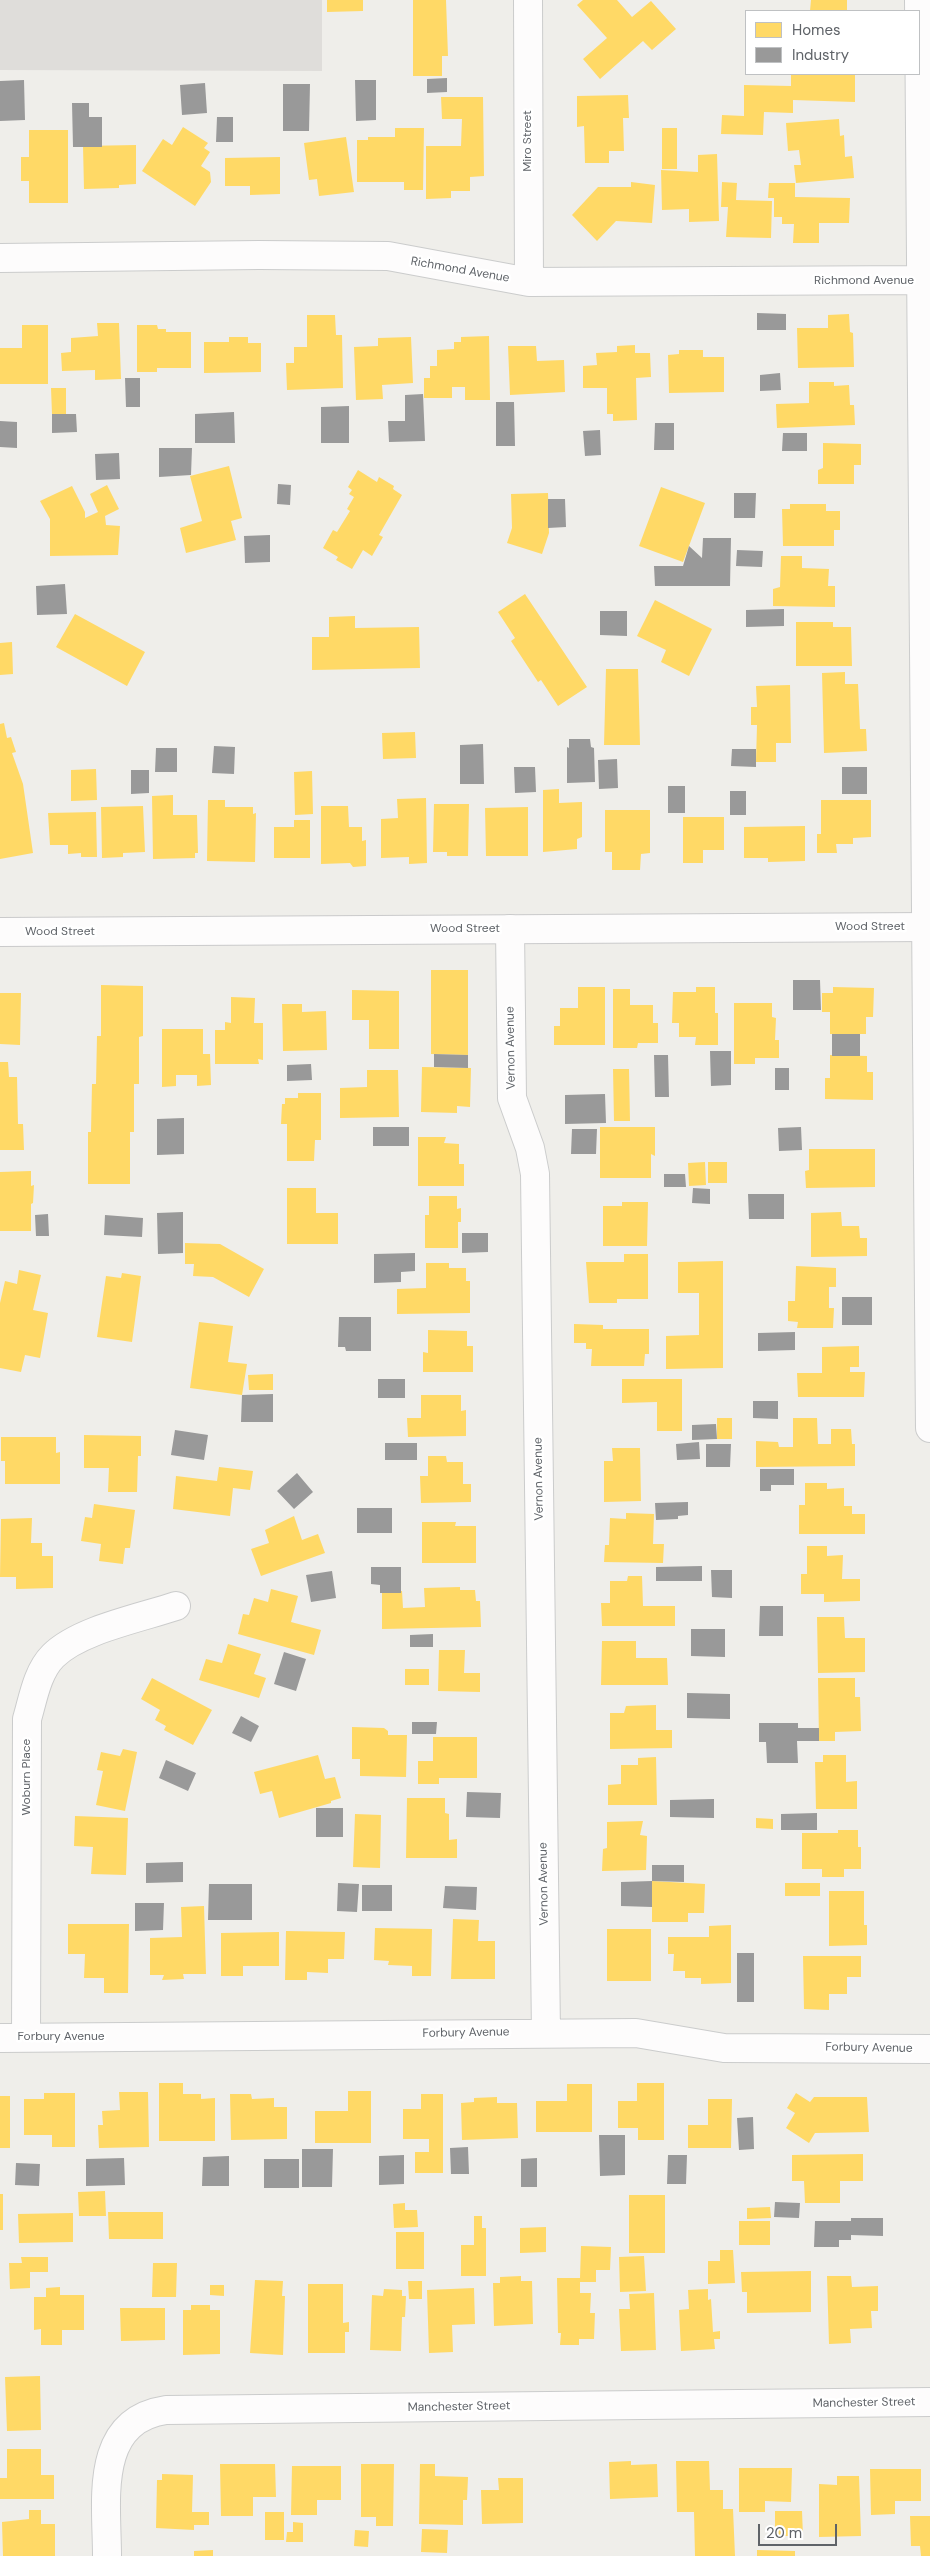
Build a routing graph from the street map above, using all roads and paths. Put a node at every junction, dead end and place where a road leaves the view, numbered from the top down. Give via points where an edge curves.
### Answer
1 (528, 0) edge
2 (920, 75) edge
3 (0, 258) edge
4 (921, 280) junction
5 (529, 282) junction
6 (928, 927) edge
7 (510, 929) junction
8 (0, 932) edge
9 (930, 1428) edge
10 (176, 1606) dead end
11 (546, 2033) junction
12 (13, 2038) edge
13 (930, 2049) edge
14 (930, 2402) edge
15 (107, 2556) edge

1 - 5 street, Miro Street
2 - 4 street
3 - 5 street, Richmond Avenue via 388,256
4 - 5 street, Richmond Avenue
4 - 6 street
6 - 7 street, Wood Street
6 - 9 street
7 - 8 street, Wood Street
7 - 11 street, Vernon Avenue via 512,1098 530,1148 535,1174
10 - 12 street, Woburn Place via 74,1639 52,1657 37,1682 27,1719
11 - 12 street, Forbury Avenue
11 - 13 street, Forbury Avenue via 636,2033 724,2048
14 - 15 street, Manchester Street via 153,2412 135,2421 119,2437 110,2457

